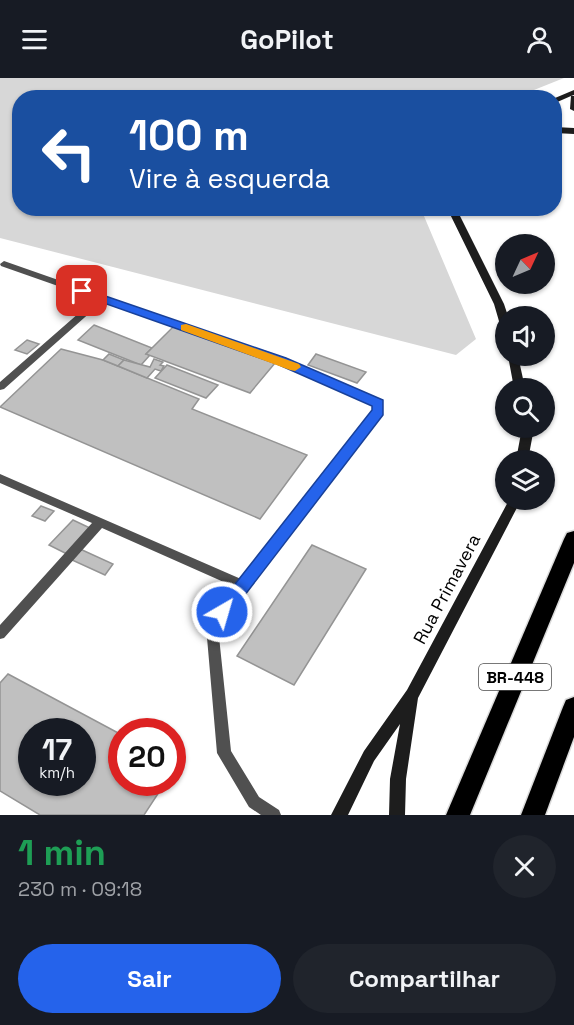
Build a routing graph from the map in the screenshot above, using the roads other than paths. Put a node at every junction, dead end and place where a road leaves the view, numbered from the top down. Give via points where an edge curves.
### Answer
1 (574, 99) edge
2 (574, 108) edge
3 (455, 216) edge
4 (4, 264) dead end
5 (101, 298) junction
6 (500, 306) edge
7 (0, 387) edge
8 (0, 478) edge
9 (510, 510) edge
10 (100, 522) junction
11 (574, 538) edge
12 (243, 585) junction
13 (0, 634) edge
14 (412, 695) junction
15 (574, 707) edge
16 (274, 815) edge
17 (339, 815) edge
18 (397, 815) edge
19 (458, 815) edge
20 (533, 815) edge

1 - 2 main road
3 - 6 main road
4 - 5 lane
5 - 7 lane
5 - 12 lane via 281,361 378,403 378,411
8 - 10 lane
9 - 14 main road, Rua Primavera
10 - 12 lane
10 - 13 lane
11 - 19 highway, BR-448
12 - 16 lane via 212,626 224,753 254,802
14 - 17 main road, Rua Primavera via 369,756
14 - 18 main road, Rua Primavera via 398,778
15 - 20 highway

